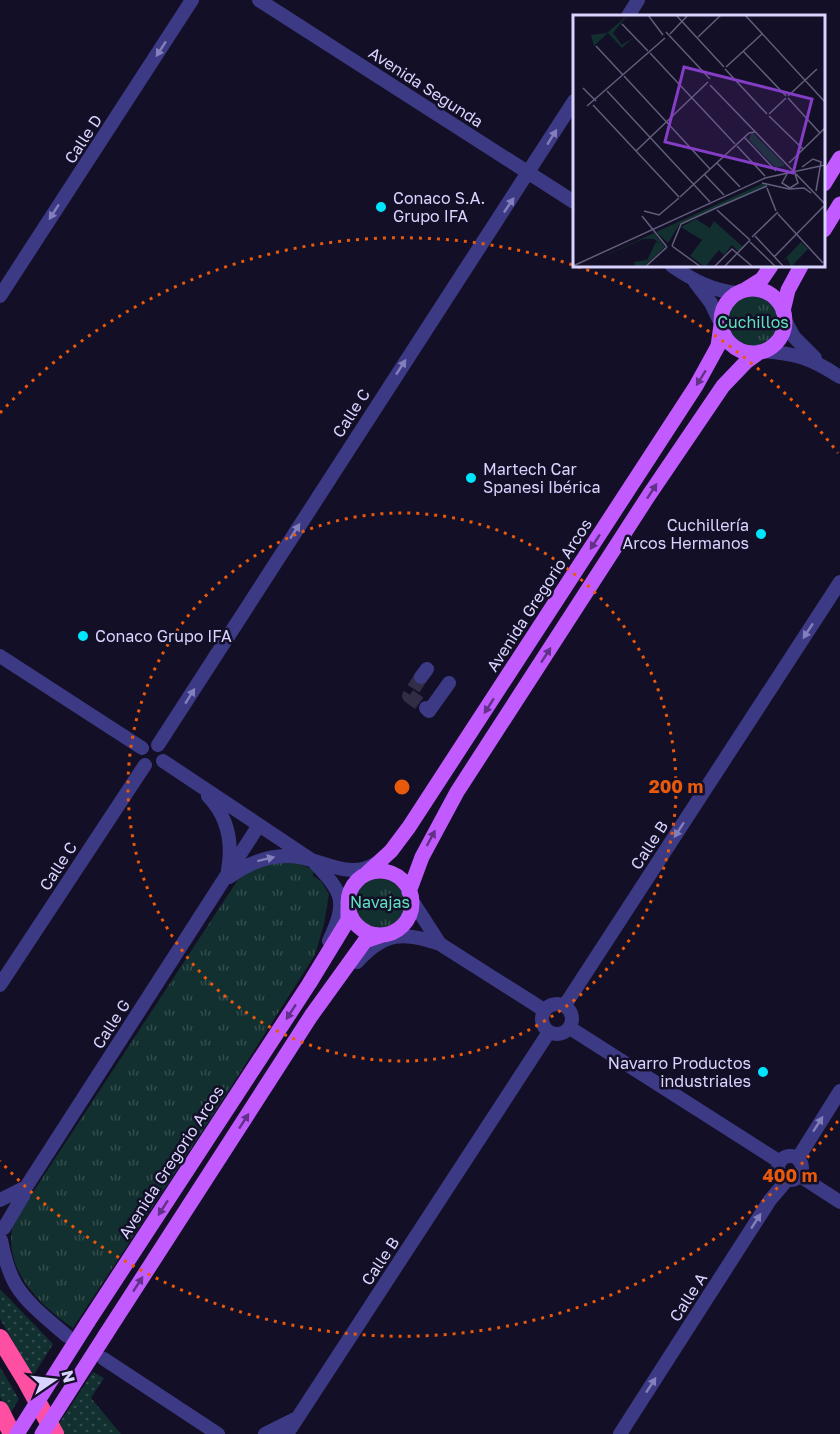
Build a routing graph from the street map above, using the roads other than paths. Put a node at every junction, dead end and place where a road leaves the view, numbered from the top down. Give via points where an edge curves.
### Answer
1 (192, 0) edge
2 (259, 0) edge
3 (639, 0) edge
4 (629, 15) edge
5 (573, 103) edge
6 (840, 158) edge
7 (530, 173) junction
8 (825, 181) edge
9 (573, 201) edge
10 (840, 204) edge
11 (825, 228) edge
12 (674, 267) edge
13 (770, 267) edge
14 (800, 267) edge
15 (694, 280) junction
16 (742, 291) junction
17 (0, 296) edge
18 (784, 315) junction
19 (721, 323) junction
20 (762, 352) junction
21 (820, 364) junction
22 (840, 376) edge
23 (840, 582) edge
24 (0, 656) edge
25 (449, 683) dead end
26 (426, 708) dead end
27 (158, 745) junction
28 (142, 748) junction
29 (163, 761) junction
30 (145, 765) junction
31 (194, 782) junction
32 (259, 825) junction
33 (313, 861) junction
34 (361, 873) junction
35 (225, 878) junction
36 (410, 895) junction
37 (345, 900) junction
38 (393, 934) junction
39 (440, 944) junction
40 (0, 985) edge
41 (566, 1005) junction
42 (544, 1010) junction
43 (570, 1028) junction
44 (549, 1032) junction
45 (840, 1091) edge
46 (798, 1158) junction
47 (780, 1162) junction
48 (794, 1178) junction
49 (26, 1187) junction
50 (0, 1200) edge
51 (840, 1202) edge
52 (1, 1231) edge
53 (0, 1274) edge
54 (16, 1286) junction
55 (67, 1336) dead end
56 (0, 1338) edge
57 (0, 1350) edge
58 (104, 1359) dead end
59 (0, 1410) edge
60 (297, 1418) junction
61 (215, 1432) edge
62 (12, 1434) edge
63 (17, 1434) edge
64 (44, 1434) edge
65 (55, 1434) edge
66 (231, 1434) edge
67 (265, 1434) edge
68 (287, 1434) edge
69 (620, 1434) edge

1 -> 17 street, Calle D
2 - 7 street, Avenida Segunda
3 - 4 street
7 -> 5 street, Calle C
6 - 8 main road
7 - 9 street, Avenida Segunda
27 -> 7 street, Calle C
10 - 11 main road
12 - 15 street
13 - 16 main road via 762,279
14 - 18 main road via 788,290
15 - 16 street via 721,291
15 - 19 street
16 - 18 main road via 759,289 769,293
16 - 19 main road via 724,305
18 - 20 main road via 781,337
18 - 21 street via 794,337
19 - 20 main road via 723,334 738,350
19 -> 34 main road, Avenida Gregorio Arcos via 718,346 696,386 418,814 384,858
20 - 21 street via 792,353
36 -> 20 main road via 422,856 457,792 643,505 723,386
21 - 22 street
23 -> 41 street, Calle B
24 - 28 street
25 - 26 street via 429,711
27 - 28 street via 149,743
27 - 29 street via 164,752
28 - 30 street via 139,755
29 - 30 street via 153,768
29 - 31 street
30 - 40 street, Calle C
31 - 32 street
31 - 35 street, Calle G via 215,804 226,826 231,844
32 - 33 street
32 - 35 street, Calle G
33 - 34 street, Calle G
35 -> 33 street, Calle G via 266,858 290,856
33 - 37 street
34 - 36 main road via 392,874 403,881
34 - 37 main road
35 - 49 street, Calle G
36 - 38 main road via 411,909
36 - 39 street
37 - 38 main road via 354,922 362,929
37 -> 63 main road, Avenida Gregorio Arcos, bridge via 348,920 309,984
38 - 39 street
64 -> 38 main road, bridge via 311,1016 365,941
39 - 42 street
41 - 42 street via 553,1004
41 - 43 street via 572,1015
42 - 44 street via 543,1024
43 - 44 street via 560,1034
43 - 47 street
44 - 60 street, Calle B
46 -> 45 street
46 - 47 street via 788,1156
46 - 48 street via 802,1165
47 - 48 street via 779,1173
48 - 51 street
69 -> 48 street, Calle A via 770,1200
49 - 50 street
49 - 52 street, Calle G
52 - 54 street
53 - 54 street
54 - 55 street
56 - 65 highway
57 - 64 highway
58 - 61 street
59 - 62 highway
60 - 67 street
60 - 68 street, Calle B
61 - 66 street

